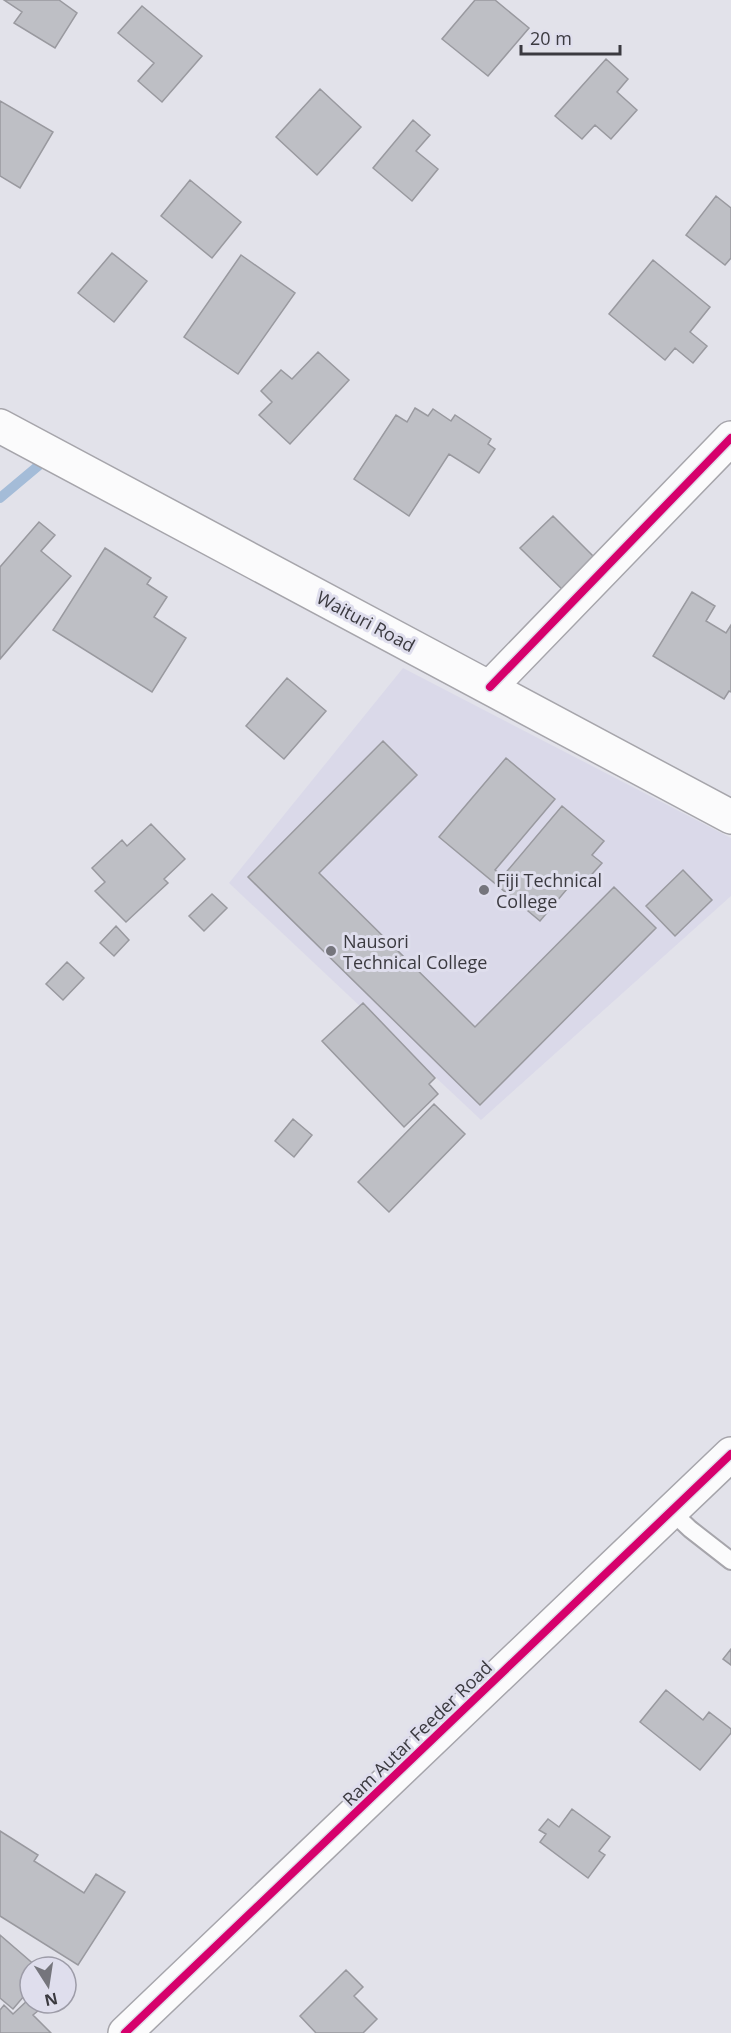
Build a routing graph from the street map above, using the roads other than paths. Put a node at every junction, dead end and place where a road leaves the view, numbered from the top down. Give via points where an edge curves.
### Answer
1 (0, 426) edge
2 (731, 438) edge
3 (490, 687) junction
4 (731, 817) edge
5 (731, 1454) edge
6 (672, 1511) junction
7 (731, 1561) edge
8 (125, 2033) edge

1 - 3 street, Waituri Road
2 - 3 street
3 - 4 street, Waituri Road
5 - 6 street, Ram Autar Feeder Road
6 - 7 lane
6 - 8 street, Ram Autar Feeder Road

